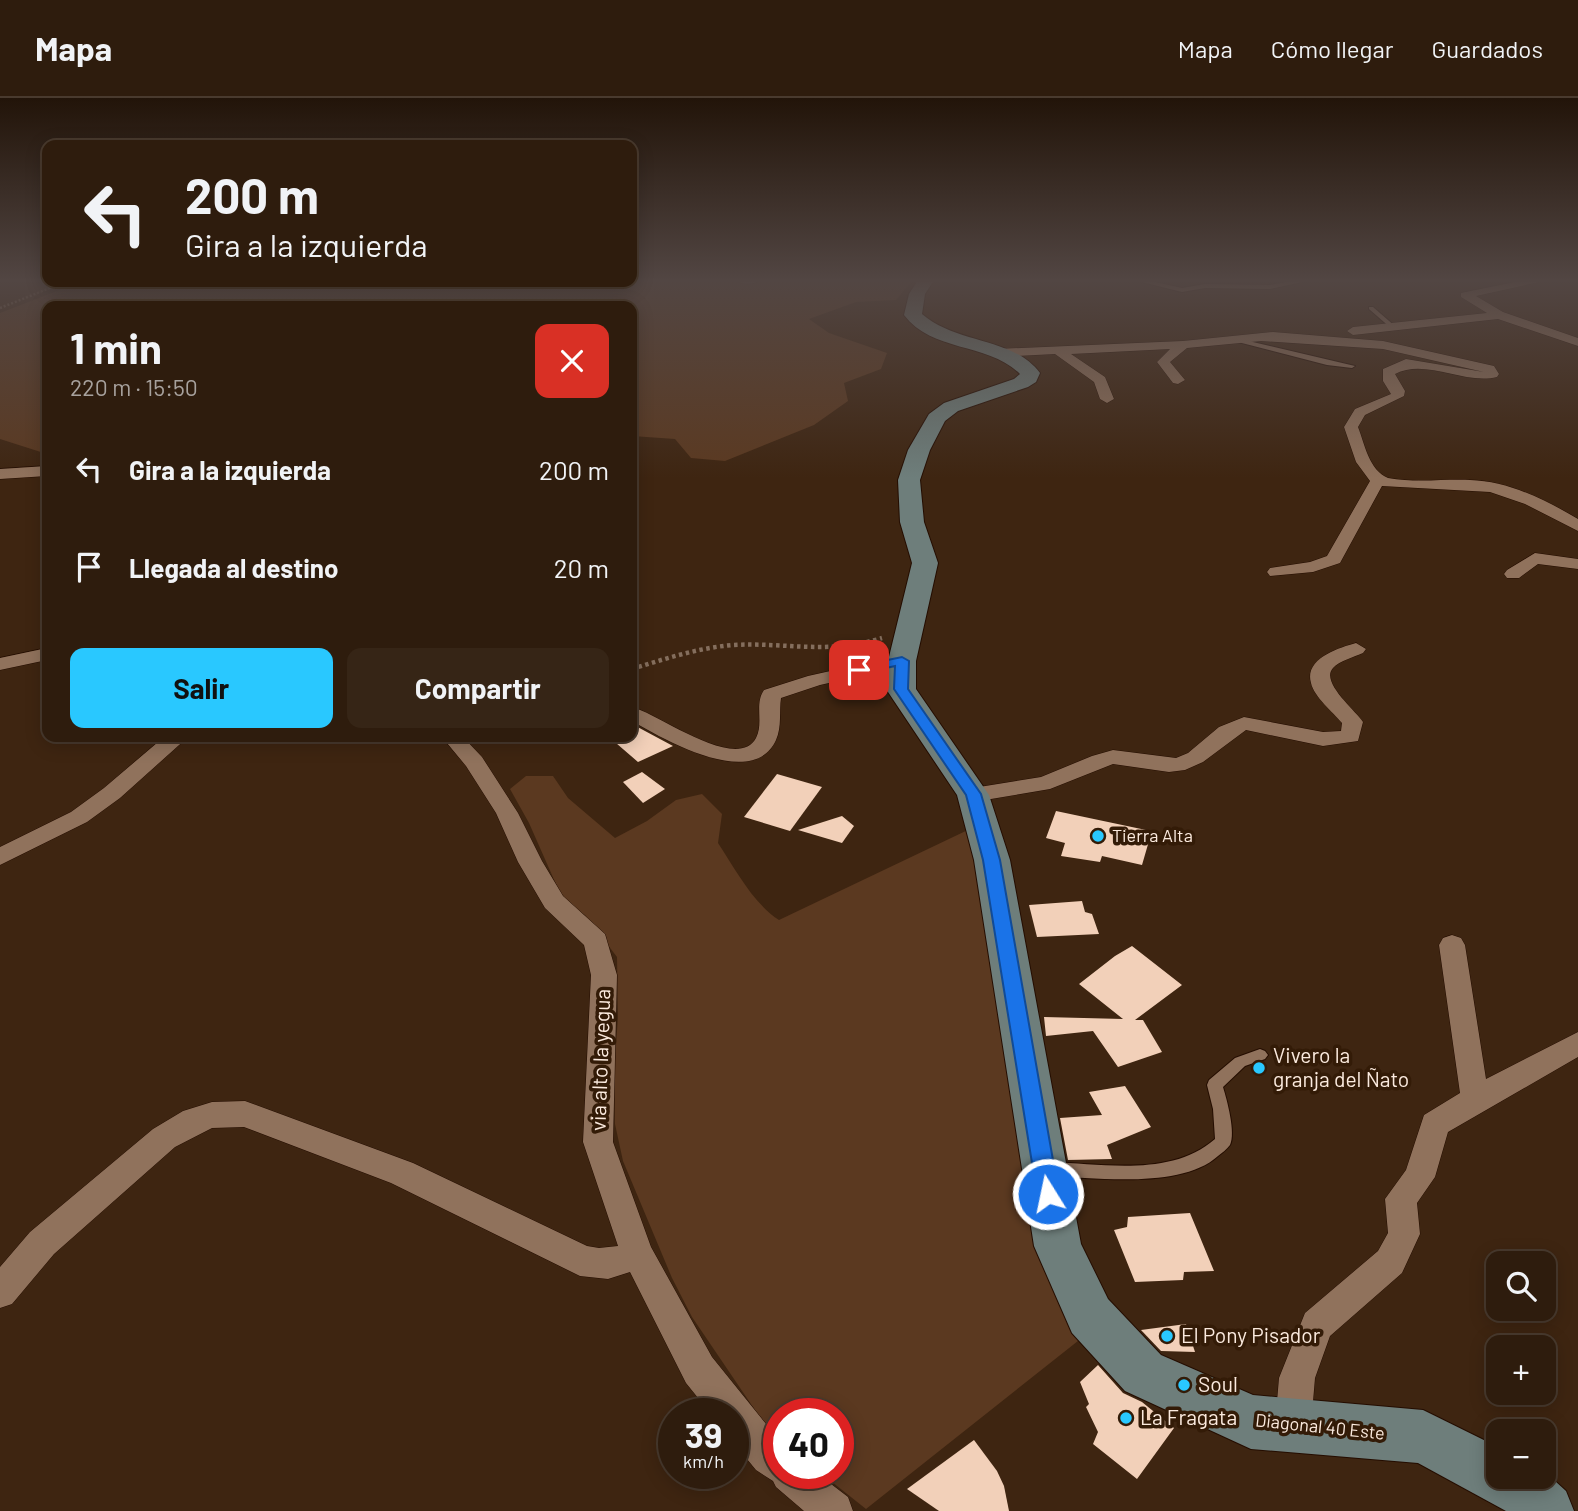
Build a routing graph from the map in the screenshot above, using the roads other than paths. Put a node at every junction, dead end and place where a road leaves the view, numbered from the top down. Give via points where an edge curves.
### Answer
1 (971, 346) edge
2 (1153, 346) edge
3 (1182, 346) edge
4 (1259, 346) edge
5 (1391, 346) edge
6 (1056, 349) junction
7 (997, 353) junction
8 (1352, 366) dead end
9 (1178, 380) dead end
10 (1107, 399) dead end
11 (42, 471) edge
12 (0, 474) edge
13 (1378, 480) junction
14 (1573, 519) edge
15 (1578, 564) edge
16 (1276, 572) dead end
17 (1513, 574) dead end
18 (907, 644) junction
19 (1356, 649) dead end
20 (42, 655) edge
21 (0, 664) edge
22 (637, 716) edge
23 (171, 742) edge
24 (457, 742) edge
25 (973, 794) junction
26 (0, 857) edge
27 (1452, 945) dead end
28 (1578, 1043) edge
29 (1260, 1055) dead end
30 (1475, 1099) junction
31 (1044, 1169) junction
32 (637, 1252) junction
33 (0, 1292) edge
34 (1293, 1425) junction
35 (763, 1450) edge
36 (1486, 1471) edge
37 (807, 1489) edge
38 (1521, 1489) edge
39 (834, 1511) edge
40 (1546, 1511) edge

1 - 7 street, Diagonal 40 Este
2 - 6 street
3 - 9 street via 1163,362
4 - 8 lane
5 - 13 street via 1493,372 1482,376 1406,363 1388,372 1397,396 1360,412 1352,427 1360,455
6 - 7 street
6 - 10 street via 1100,380
7 - 18 street, Diagonal 40 Este via 1026,367 1029,378 951,407 936,418 909,481 912,522 925,563
11 - 12 street
13 - 14 street via 1496,488
13 - 16 street via 1334,559
15 - 17 street via 1535,558
18 - 22 street via 771,694 767,707 770,729 763,744 751,752 726,756 687,743
18 - 25 street, Diagonal 40 Este via 901,689
19 - 25 street via 1327,663 1320,673 1321,685 1353,722 1350,736 1323,739 1244,723 1231,726 1197,756 1178,765 1115,757 1089,762 1041,783
20 - 21 street
23 - 26 street via 79,817
24 - 32 street, via alto la yegua via 507,813 554,902 596,941 604,975 598,1142
25 - 31 street, Diagonal 40 Este via 992,860
27 - 30 street
28 - 30 street
29 - 31 lane via 1240,1062 1215,1085 1223,1142 1214,1154 1153,1171
30 - 34 street via 1435,1124 1419,1177 1401,1199 1404,1234 1390,1262 1317,1325 1297,1378
31 - 34 street, Diagonal 40 Este via 1058,1246 1090,1317 1143,1373 1251,1422
32 - 33 street via 609,1265 585,1263 402,1173 245,1114 229,1113 194,1120 164,1138 42,1243
32 - 35 street, via alto la yegua via 699,1370
34 - 36 street, Diagonal 40 Este via 1423,1437
37 - 39 street
38 - 40 street, Diagonal 40 Este

